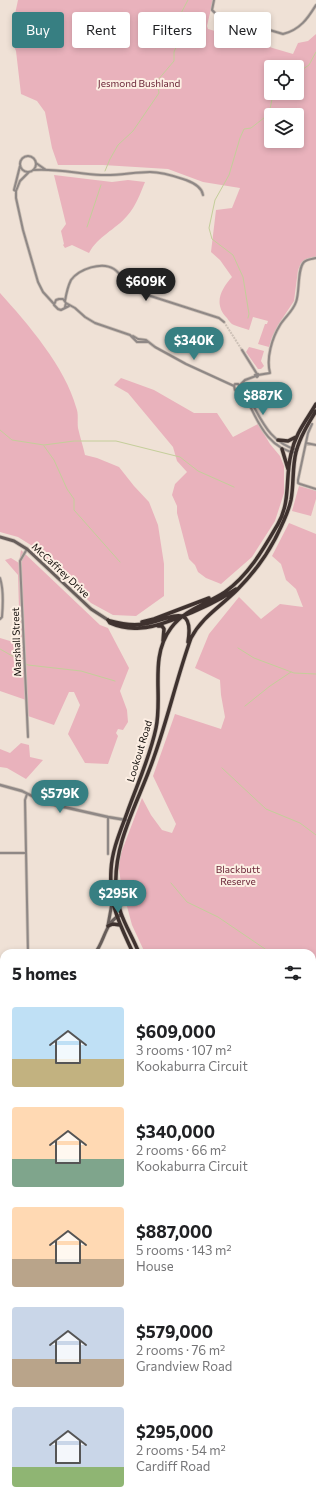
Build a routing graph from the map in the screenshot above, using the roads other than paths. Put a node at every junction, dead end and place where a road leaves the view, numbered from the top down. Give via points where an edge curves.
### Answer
1 (214, 0) edge
2 (316, 5) edge
3 (36, 162) junction
4 (20, 166) junction
5 (33, 170) junction
6 (47, 170) junction
7 (29, 172) junction
8 (16, 191) junction
9 (203, 195) dead end
10 (316, 258) edge
11 (66, 294) junction
12 (49, 297) junction
13 (60, 298) junction
14 (57, 299) junction
15 (65, 302) junction
16 (54, 304) junction
17 (70, 306) junction
18 (65, 307) junction
19 (224, 322) tunnel mouth
20 (242, 350) tunnel mouth
21 (257, 375) junction
22 (234, 386) junction
23 (240, 386) junction
24 (238, 390) junction
25 (316, 404) edge
26 (316, 411) edge
27 (312, 424) dead end
28 (296, 437) junction
29 (278, 440) junction
30 (306, 443) junction
31 (316, 445) edge
32 (282, 449) junction
33 (292, 450) junction
34 (296, 452) junction
35 (294, 466) junction
36 (289, 470) junction
37 (300, 471) junction
38 (292, 473) junction
39 (316, 488) edge
40 (0, 537) edge
41 (27, 549) junction
42 (0, 578) edge
43 (243, 583) junction
44 (218, 596) junction
45 (182, 616) junction
46 (0, 619) edge
47 (108, 620) junction
48 (189, 625) junction
49 (154, 626) junction
50 (172, 626) junction
51 (163, 642) junction
52 (184, 656) junction
53 (28, 737) dead end
54 (0, 786) edge
55 (27, 794) junction
56 (108, 817) junction
57 (131, 817) junction
58 (124, 820) junction
59 (26, 852) junction
60 (0, 853) edge
61 (108, 854) dead end
62 (113, 901) junction
63 (118, 916) junction
64 (120, 925) junction
65 (108, 926) junction
66 (28, 949) edge
67 (98, 949) edge
68 (131, 949) edge
69 (137, 949) edge

1 - 2 street via 212,10 216,14 283,34 306,22
3 - 4 street via 30,157 25,157 21,160
3 - 5 street
3 - 6 street
4 - 7 street
4 - 8 street
5 - 6 street
5 - 7 street
6 - 9 street via 113,176 165,173 192,182 203,191
7 - 8 street via 20,181
8 - 12 street via 23,230 38,282
10 - 21 street via 304,262 300,269 296,302 280,325 271,349 268,364 270,372
11 - 13 street
11 - 15 street
11 - 19 street via 77,275 89,268 103,265 119,273 135,291 219,318
12 - 14 street
12 - 16 street
13 - 14 street
13 - 15 street
14 - 16 street
15 - 17 street
15 - 18 street
16 - 18 street via 61,310
17 - 18 street
17 - 22 street via 95,323 130,335 133,339 133,336 145,340 191,367
20 - 21 street
21 - 23 street via 245,380
22 - 23 street
22 - 24 street
23 - 24 street
23 - 29 street via 248,395 262,422
24 - 32 street via 243,394 269,438
25 - 28 highway, Lookout Road
26 - 34 highway, Lookout Road
27 - 30 street
28 - 29 highway
28 - 33 highway, Lookout Road
29 - 33 street
30 - 31 street
30 - 37 street
32 - 33 street
32 - 36 highway
33 - 34 street
33 - 36 highway, Lookout Road
34 - 35 highway, Lookout Road
35 - 37 street
35 - 38 highway, Lookout Road
36 - 44 highway, Lookout Road via 288,492 280,520 260,555 237,582
37 - 38 street
37 - 39 street via 298,483
38 - 43 highway, Lookout Road via 291,498 281,527 266,555
40 - 41 main road, McCaffrey Drive via 14,541
41 - 47 main road, McCaffrey Drive via 91,609
41 - 53 street, Marshall Street via 20,561
42 - 46 street via 3,610
43 - 45 highway via 209,606
43 - 52 highway, Lookout Road via 202,621
44 - 45 highway, Lookout Road
44 - 47 highway via 146,621 130,623
45 - 47 highway via 176,615 134,625
45 - 48 highway via 187,619
45 - 49 highway
45 - 50 highway, Lookout Road
47 - 49 highway via 110,623 128,628
48 - 50 highway via 183,620
48 - 52 highway
49 - 51 highway via 164,629
50 - 51 highway, Lookout Road
51 - 58 highway, Lookout Road via 159,659 159,707 155,733
52 - 57 highway, Lookout Road via 154,758
54 - 55 street
55 - 56 street via 42,802
55 - 59 street via 24,800
56 - 58 street
56 - 61 street
57 - 58 street
57 - 63 highway, Lookout Road via 120,845 116,865
58 - 62 highway, Lookout Road via 112,856
59 - 60 street
59 - 66 street
62 - 63 highway, Lookout Road
62 - 65 main road
63 - 64 highway
63 - 65 main road via 112,919
63 - 69 highway
64 - 65 highway
64 - 68 highway
65 - 67 main road

